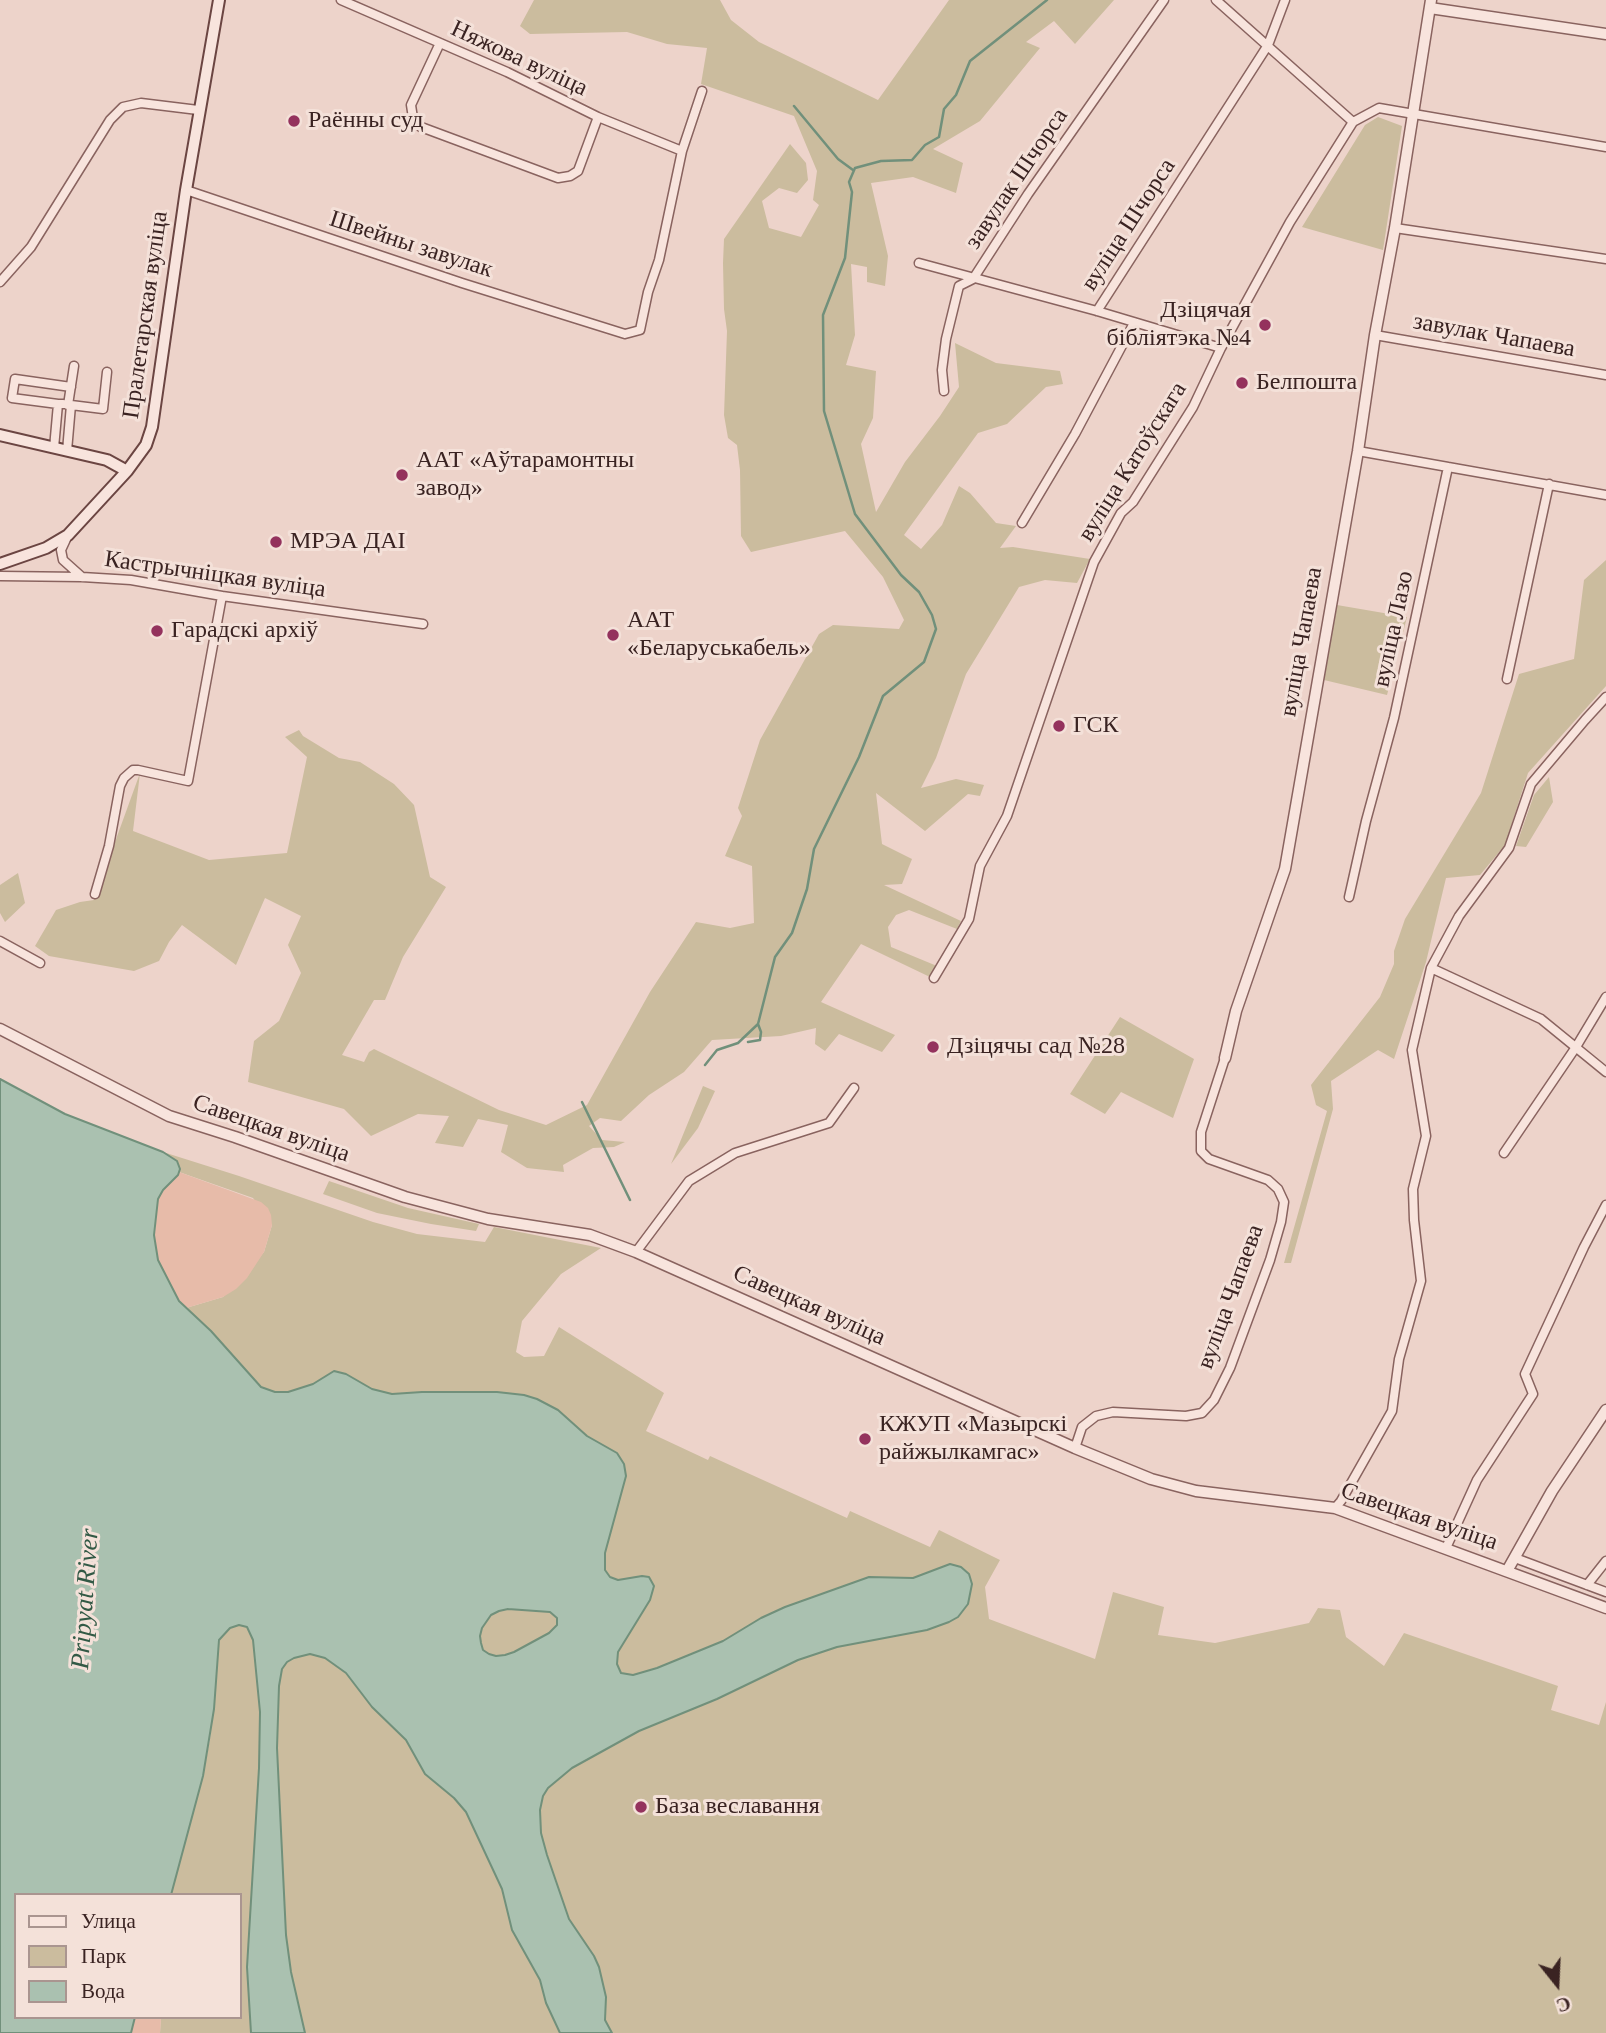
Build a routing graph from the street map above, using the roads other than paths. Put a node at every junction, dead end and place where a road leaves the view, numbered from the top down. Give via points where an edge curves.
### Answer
1 (219, 0) edge
2 (341, 0) edge
3 (1164, 0) edge
4 (1216, 0) edge
5 (1285, 0) edge
6 (1431, 4) edge
7 (1606, 34) edge
8 (440, 43) junction
9 (1268, 45) junction
10 (702, 92) dead end
11 (198, 110) junction
12 (1413, 115) junction
13 (598, 117) junction
14 (1353, 122) junction
15 (1606, 148) edge
16 (682, 150) junction
17 (186, 190) junction
18 (1395, 228) junction
19 (1606, 259) edge
20 (919, 263) dead end
21 (973, 279) junction
22 (0, 282) edge
23 (1097, 311) junction
24 (1134, 323) junction
25 (1375, 335) junction
26 (1221, 348) junction
27 (74, 366) dead end
28 (107, 372) dead end
29 (1606, 375) edge
30 (71, 387) junction
31 (944, 391) dead end
32 (58, 404) junction
33 (70, 405) junction
34 (0, 435) edge
35 (54, 448) junction
36 (67, 451) junction
37 (1358, 451) junction
38 (1448, 467) junction
39 (127, 471) junction
40 (1549, 484) junction
41 (1606, 495) edge
42 (1022, 523) dead end
43 (68, 535) junction
44 (0, 564) edge
45 (0, 576) edge
46 (82, 577) junction
47 (222, 596) junction
48 (423, 624) dead end
49 (1507, 679) dead end
50 (1606, 697) edge
51 (95, 894) dead end
52 (1349, 897) dead end
53 (0, 941) edge
54 (40, 963) dead end
55 (1431, 968) junction
56 (934, 978) dead end
57 (1606, 997) edge
58 (0, 1029) edge
59 (1576, 1047) junction
60 (1225, 1058) joint
61 (1606, 1072) edge
62 (854, 1088) dead end
63 (1504, 1153) dead end
64 (1606, 1205) edge
65 (636, 1252) junction
66 (1606, 1410) edge
67 (1075, 1448) junction
68 (1335, 1508) junction
69 (1446, 1548) junction
70 (1515, 1558) junction
71 (1606, 1561) edge
72 (1507, 1571) junction
73 (1587, 1585) junction
74 (1606, 1592) edge
75 (1606, 1608) edge

1 - 11 main road, Пралетарская вуліца
2 - 8 street, Няжова вуліца
3 - 21 street, завулак Шчорса
4 - 9 street
5 - 9 street, вуліца Шчорса
6 - 7 street, вуліца Чапаева
6 - 12 street, вуліца Чапаева
8 - 13 street, Няжова вуліца
8 - 13 street via 411,105 412,118 421,127 558,178 578,171
9 - 14 street
9 - 23 street, вуліца Шчорса
10 - 16 street
11 - 17 main road, Пралетарская вуліца
11 - 22 street via 141,103 123,107 110,120 31,247
12 - 14 street via 1379,108
12 - 15 street
12 - 18 street, вуліца Чапаева
13 - 16 street, Няжова вуліца
14 - 26 street, вуліца Катоўскага via 1290,222
16 - 17 street, Швейны завулак via 640,330 625,334
17 - 39 main road, Пралетарская вуліца via 152,427 146,445
18 - 19 street
18 - 25 street, вуліца Чапаева
20 - 21 street, вуліца Шчорса
21 - 23 street, вуліца Шчорса
21 - 31 street, завулак Шчорса via 959,286 946,339
23 - 24 street
24 - 26 street
24 - 42 street
25 - 29 street, завулак Чапаева
25 - 37 street, вуліца Чапаева
26 - 56 street, вуліца Катоўскага via 1192,407 1094,562 1007,816 980,866 969,919
27 - 30 street
28 - 33 street via 103,409
30 - 32 street via 15,379 12,398
30 - 33 street
32 - 33 street
32 - 35 street
33 - 36 street
34 - 35 main road
35 - 36 main road
36 - 39 main road via 107,460
37 - 38 street
37 - 60 street, вуліца Чапаева via 1285,869 1236,1011
38 - 40 street
38 - 52 street, вуліца Лазо via 1394,718
39 - 43 main road, Пралетарская вуліца
40 - 41 street
40 - 49 street
43 - 44 main road, Пралетарская вуліца
43 - 46 street via 61,550 63,560
45 - 46 street, Кастрычніцкая вуліца
46 - 47 street, Кастрычніцкая вуліца via 131,580
47 - 48 street, Кастрычніцкая вуліца
47 - 51 street via 188,781 138,770 128,773 120,786
50 - 55 street via 1531,784 1509,848 1459,916
53 - 54 street
55 - 59 street via 1541,1018
55 - 68 street via 1412,1050 1426,1136 1413,1189 1421,1281 1399,1359 1392,1411
57 - 59 street
58 - 65 street, Савецкая вуліца via 169,1116 405,1197 488,1219 590,1235
59 - 61 street
59 - 63 street
60 - 67 street, вуліца Чапаева via 1201,1132 1201,1152 1268,1180 1284,1202 1270,1260 1230,1368 1202,1413 1113,1412 1096,1416 1082,1427
62 - 65 street via 829,1123 735,1153 689,1181
64 - 69 street via 1525,1374 1533,1394 1477,1480
65 - 67 street, Савецкая вуліца
66 - 70 street via 1552,1491
67 - 68 street, Савецкая вуліца via 1151,1479 1196,1491
68 - 69 street, Савецкая вуліца
69 - 72 street, Савецкая вуліца
70 - 72 street
70 - 73 street, Савецкая вуліца
71 - 73 street
72 - 75 street, Савецкая вуліца
73 - 74 street, Савецкая вуліца

